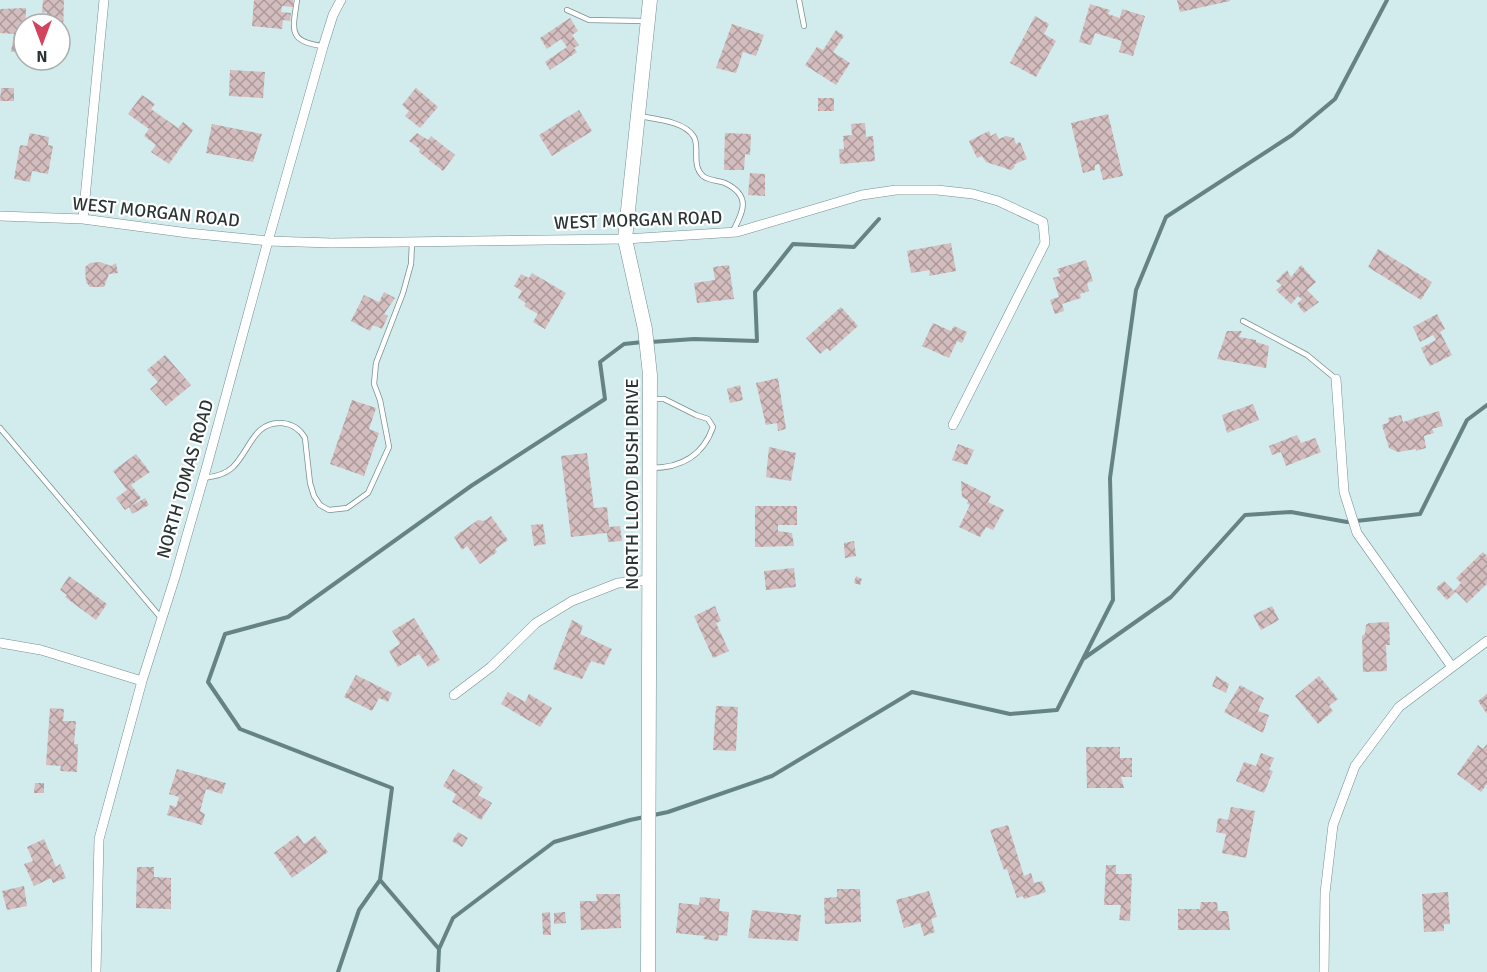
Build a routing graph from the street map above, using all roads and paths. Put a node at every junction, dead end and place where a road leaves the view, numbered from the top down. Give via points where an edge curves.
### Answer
1 (104, 0) edge
2 (297, 0) edge
3 (341, 0) edge
4 (650, 0) edge
5 (799, 0) edge
6 (567, 10) dead end
7 (648, 21) junction
8 (804, 26) dead end
9 (323, 46) junction
10 (638, 116) junction
11 (0, 216) edge
12 (83, 219) junction
13 (732, 233) junction
14 (625, 239) junction
15 (268, 241) junction
16 (412, 243) junction
17 (1243, 321) dead end
18 (1336, 379) joint
19 (651, 399) junction
20 (953, 425) dead end
21 (0, 428) edge
22 (651, 468) junction
23 (203, 478) junction
24 (650, 580) junction
25 (162, 619) junction
26 (1487, 641) edge
27 (0, 644) edge
28 (1452, 667) junction
29 (142, 681) junction
30 (454, 695) dead end
31 (96, 972) edge
32 (648, 972) edge
33 (1324, 972) edge

1 - 12 street
2 - 9 lane via 293,27 297,37 306,44
3 - 9 street, NORTH TOMAS ROAD
4 - 7 street, NORTH LLOYD BUSH DRIVE
5 - 8 lane
6 - 7 lane via 589,20
7 - 10 street, NORTH LLOYD BUSH DRIVE
9 - 15 street, NORTH TOMAS ROAD
10 - 13 lane via 663,120 689,131 695,138 695,157 703,176 724,182 744,201 743,213
10 - 14 street, NORTH LLOYD BUSH DRIVE
11 - 12 street, WEST MORGAN ROAD
12 - 15 street, WEST MORGAN ROAD
13 - 14 street, WEST MORGAN ROAD
13 - 20 street, WEST MORGAN ROAD via 862,195 896,190 973,194 1043,222 1044,243
14 - 16 street, WEST MORGAN ROAD
14 - 19 street, NORTH LLOYD BUSH DRIVE via 645,329
15 - 16 street, WEST MORGAN ROAD
15 - 23 street, NORTH TOMAS ROAD
16 - 23 lane via 404,293 376,363 374,384 389,447 368,493 347,508 329,510 320,505 310,483 305,438 286,423 270,423 256,433 231,469
17 - 18 lane via 1306,355
18 - 28 street via 1344,492 1357,533
19 - 22 street, NORTH LLOYD BUSH DRIVE
19 - 22 lane via 664,399 708,419 713,427 688,460 667,468
21 - 25 lane
22 - 24 street, NORTH LLOYD BUSH DRIVE
23 - 25 street, NORTH TOMAS ROAD
24 - 30 street via 618,583 572,601 536,623
24 - 32 street, NORTH LLOYD BUSH DRIVE
25 - 29 street, NORTH TOMAS ROAD
26 - 28 street
27 - 29 street via 41,650
28 - 33 street via 1399,707 1355,766 1333,825 1325,893
29 - 31 street, NORTH TOMAS ROAD via 99,839

